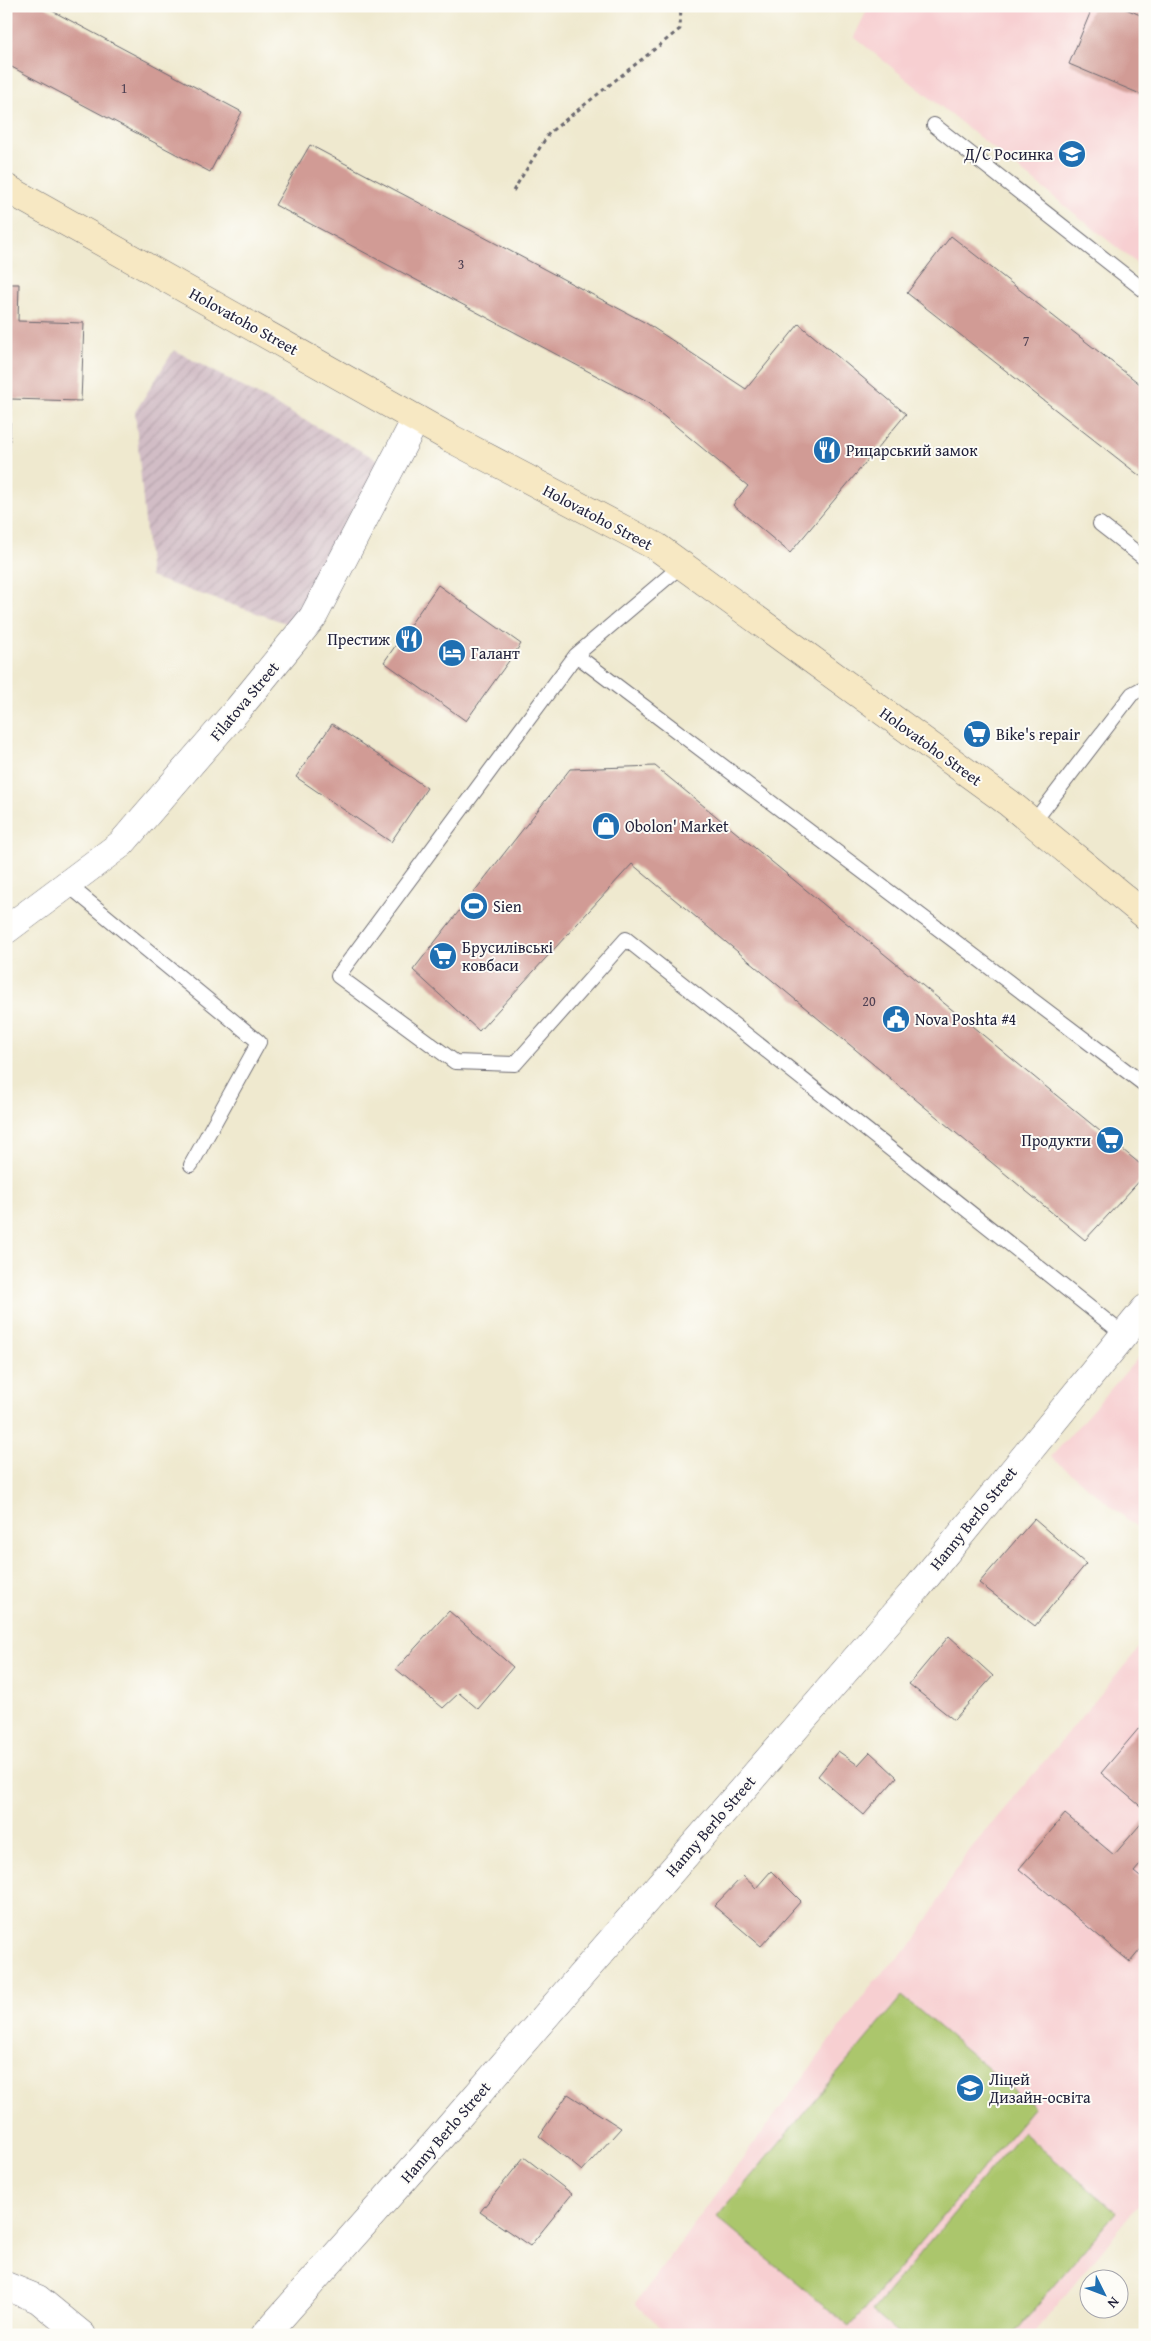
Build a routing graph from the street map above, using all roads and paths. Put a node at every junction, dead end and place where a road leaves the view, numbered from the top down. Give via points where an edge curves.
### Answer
1 (681, 6) edge
2 (934, 125) dead end
3 (6, 188) edge
4 (513, 191) dead end
5 (1145, 291) edge
6 (416, 419) junction
7 (1100, 524) dead end
8 (1145, 559) edge
9 (682, 565) junction
10 (576, 655) junction
11 (1145, 687) edge
12 (1033, 823) junction
13 (67, 884) junction
14 (1145, 915) edge
15 (6, 930) edge
16 (1145, 1085) edge
17 (191, 1165) dead end
18 (1145, 1309) edge
19 (1123, 1334) junction
20 (6, 2286) edge
21 (82, 2335) edge
22 (266, 2335) edge

1 - 4 path via 680,29 549,133
2 - 5 lane
3 - 6 main road, Holovatoho Street
6 - 9 main road, Holovatoho Street via 657,547
6 - 13 street, Filatova Street via 312,617 238,709 121,844
7 - 8 lane
9 - 10 lane
9 - 12 main road, Holovatoho Street
10 - 16 lane
10 - 19 lane via 338,976 455,1062 515,1064 626,939
11 - 12 lane via 1132,694
12 - 14 main road, Holovatoho Street
13 - 15 street, Filatova Street
13 - 17 lane via 259,1042
18 - 19 street, Hanny Berlo Street
19 - 22 street, Hanny Berlo Street via 918,1586
20 - 21 street via 38,2299

